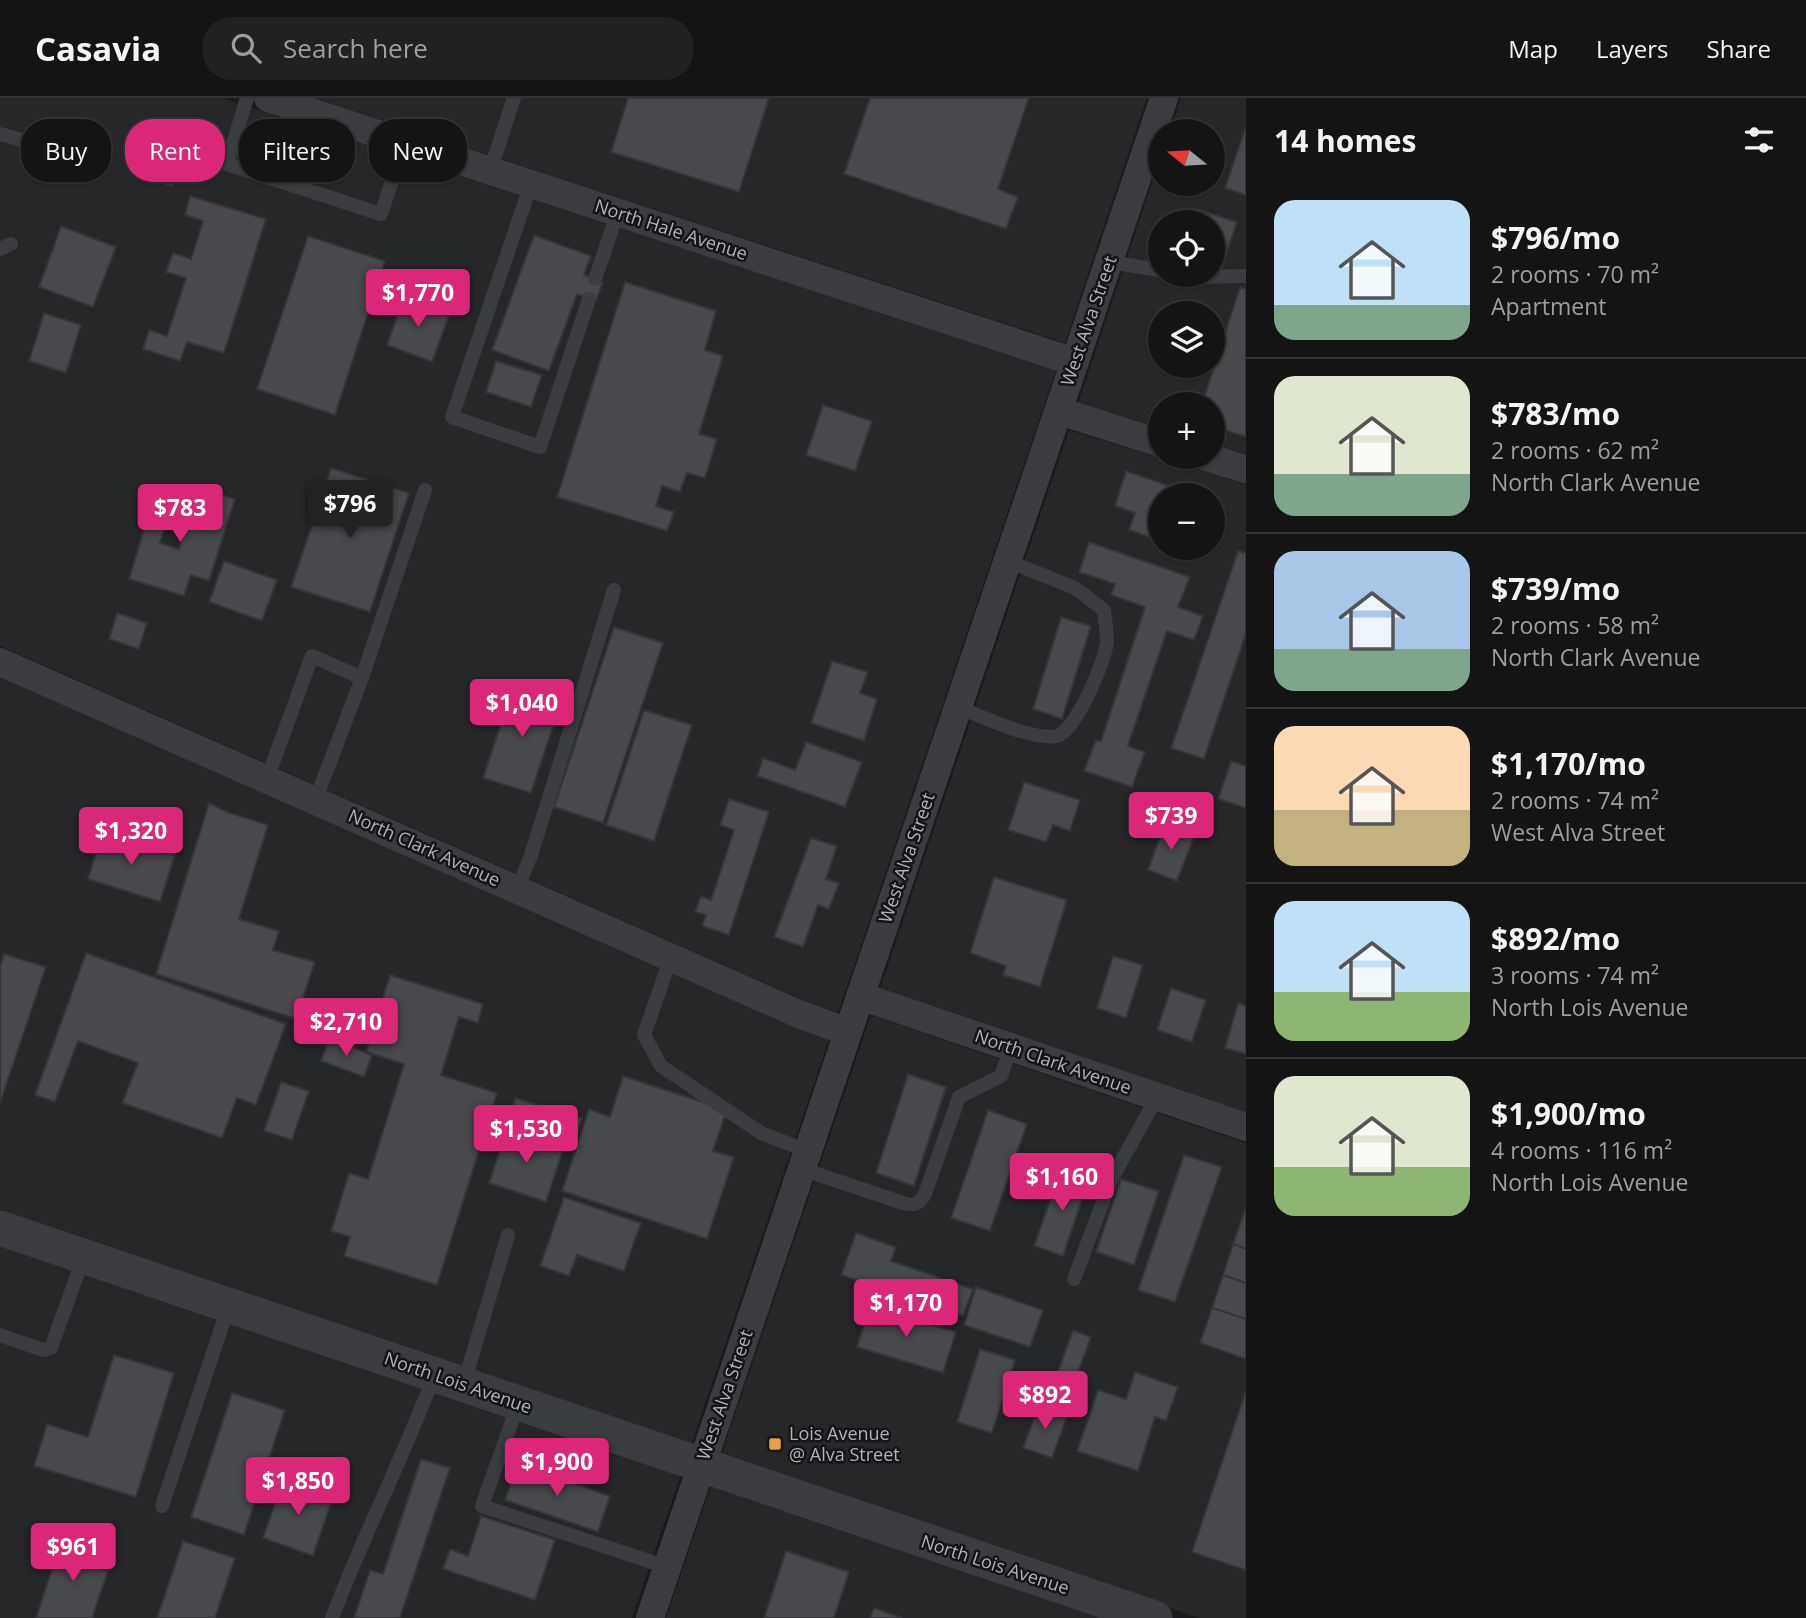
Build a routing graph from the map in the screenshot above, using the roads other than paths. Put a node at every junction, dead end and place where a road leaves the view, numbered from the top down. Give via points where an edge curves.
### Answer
1 (247, 98) edge
2 (268, 98) edge
3 (514, 98) edge
4 (1164, 98) edge
5 (369, 131) edge
6 (0, 134) edge
7 (21, 140) edge
8 (467, 163) edge
9 (490, 171) junction
10 (391, 182) edge
11 (531, 184) junction
12 (618, 212) junction
13 (1109, 262) junction
14 (1148, 268) edge
15 (1225, 276) edge
16 (1246, 276) edge
17 (595, 279) dead end
18 (589, 299) dead end
19 (1075, 362) junction
20 (1059, 411) junction
21 (1148, 439) edge
22 (1225, 463) edge
23 (1246, 469) edge
24 (425, 490) dead end
25 (1008, 561) junction
26 (614, 590) dead end
27 (0, 662) edge
28 (362, 678) junction
29 (958, 707) junction
30 (267, 779) junction
31 (315, 801) junction
32 (517, 890) junction
33 (671, 957) junction
34 (860, 996) junction
35 (848, 1032) junction
36 (1011, 1048) junction
37 (1157, 1097) junction
38 (1246, 1128) edge
39 (805, 1160) junction
40 (0, 1228) edge
41 (508, 1235) dead end
42 (84, 1256) junction
43 (1074, 1279) dead end
44 (230, 1304) junction
45 (0, 1335) edge
46 (449, 1380) junction
47 (518, 1404) junction
48 (701, 1466) junction
49 (162, 1506) dead end
50 (667, 1567) junction
51 (332, 1618) edge
52 (649, 1618) edge
53 (1155, 1618) edge

1 - 10 lane via 227,164 381,214
2 - 5 street, North Hale Avenue
3 - 9 lane
4 - 13 street, West Alva Street
6 - 7 lane
8 - 9 street, North Hale Avenue
9 - 11 street, North Hale Avenue
11 - 12 street, North Hale Avenue
11 - 18 lane via 452,417 540,447
12 - 17 lane
12 - 19 street, North Hale Avenue
13 - 14 lane
13 - 19 street, West Alva Street
15 - 16 lane
19 - 20 street, West Alva Street
20 - 21 street
20 - 25 street, West Alva Street
22 - 23 street
24 - 28 lane
25 - 29 street, West Alva Street
25 - 29 lane via 1075,588 1104,610 1107,644 1085,703 1058,736 1030,734
26 - 32 lane
27 - 30 street, North Clark Avenue
28 - 30 lane via 312,656
28 - 31 lane
29 - 34 street, West Alva Street
30 - 31 street, North Clark Avenue
31 - 32 street, North Clark Avenue
32 - 33 street, North Clark Avenue
33 - 35 street, North Clark Avenue
33 - 39 lane via 644,1035 662,1066
34 - 35 street, West Alva Street
34 - 36 street, North Clark Avenue
35 - 39 street, West Alva Street
36 - 37 street, North Clark Avenue
36 - 39 lane via 1001,1076 959,1097 920,1202 902,1203
37 - 38 street, North Clark Avenue
37 - 43 lane via 1111,1181
39 - 48 street, West Alva Street
40 - 42 street, North Lois Avenue
41 - 46 lane
42 - 44 street, North Lois Avenue
42 - 45 lane via 51,1348 43,1350
44 - 46 street, North Lois Avenue
44 - 49 lane
46 - 47 street, North Lois Avenue
46 - 51 lane via 398,1467
47 - 48 street, North Lois Avenue
47 - 50 lane via 482,1506
48 - 50 street, West Alva Street
48 - 53 street, North Lois Avenue
50 - 52 street, West Alva Street

